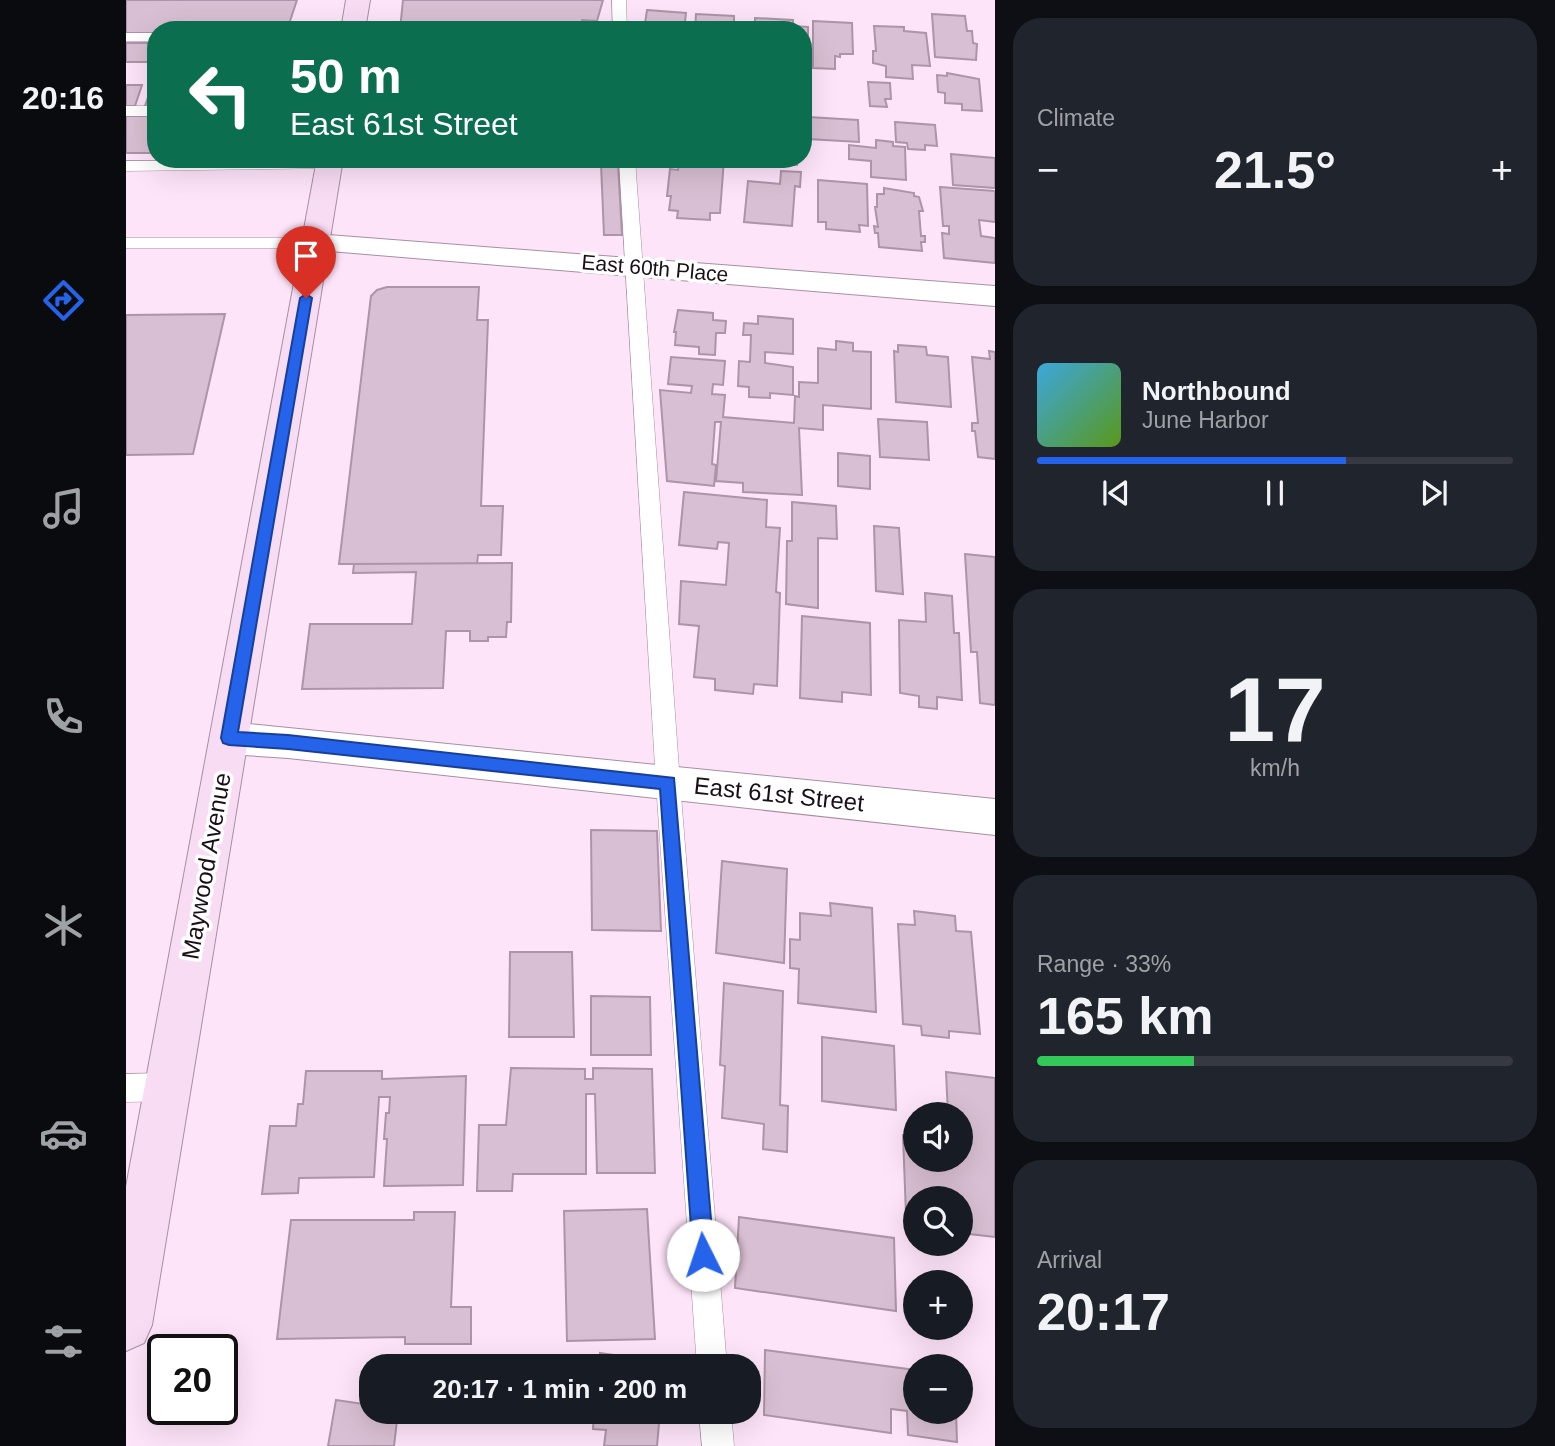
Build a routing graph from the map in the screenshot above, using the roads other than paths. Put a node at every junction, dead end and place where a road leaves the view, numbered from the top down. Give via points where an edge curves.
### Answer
1 (358, 0) edge
2 (619, 0) edge
3 (354, 21) edge
4 (620, 21) edge
5 (126, 37) edge
6 (147, 37) edge
7 (126, 111) edge
8 (147, 111) edge
9 (126, 166) edge
10 (147, 166) edge
11 (329, 168) edge
12 (629, 168) edge
13 (126, 243) edge
14 (315, 243) junction
15 (634, 266) junction
16 (995, 296) edge
17 (229, 738) junction
18 (668, 783) junction
19 (995, 817) edge
20 (166, 1087) junction
21 (126, 1088) edge
22 (126, 1325) edge
23 (711, 1354) edge
24 (716, 1424) edge
25 (718, 1446) edge

1 - 3 street
2 - 4 lane
5 - 6 lane
7 - 8 lane
9 - 10 lane
11 - 14 street, Maywood Avenue
12 - 15 lane
13 - 14 lane
14 - 15 street, East 60th Place
14 - 17 street, Maywood Avenue
15 - 16 street, East 60th Place
15 - 18 lane
17 - 18 street, East 61st Street
17 - 20 street, Maywood Avenue
18 - 19 street, East 61st Street
18 - 23 lane
20 - 21 lane
20 - 22 street, Maywood Avenue
24 - 25 lane

